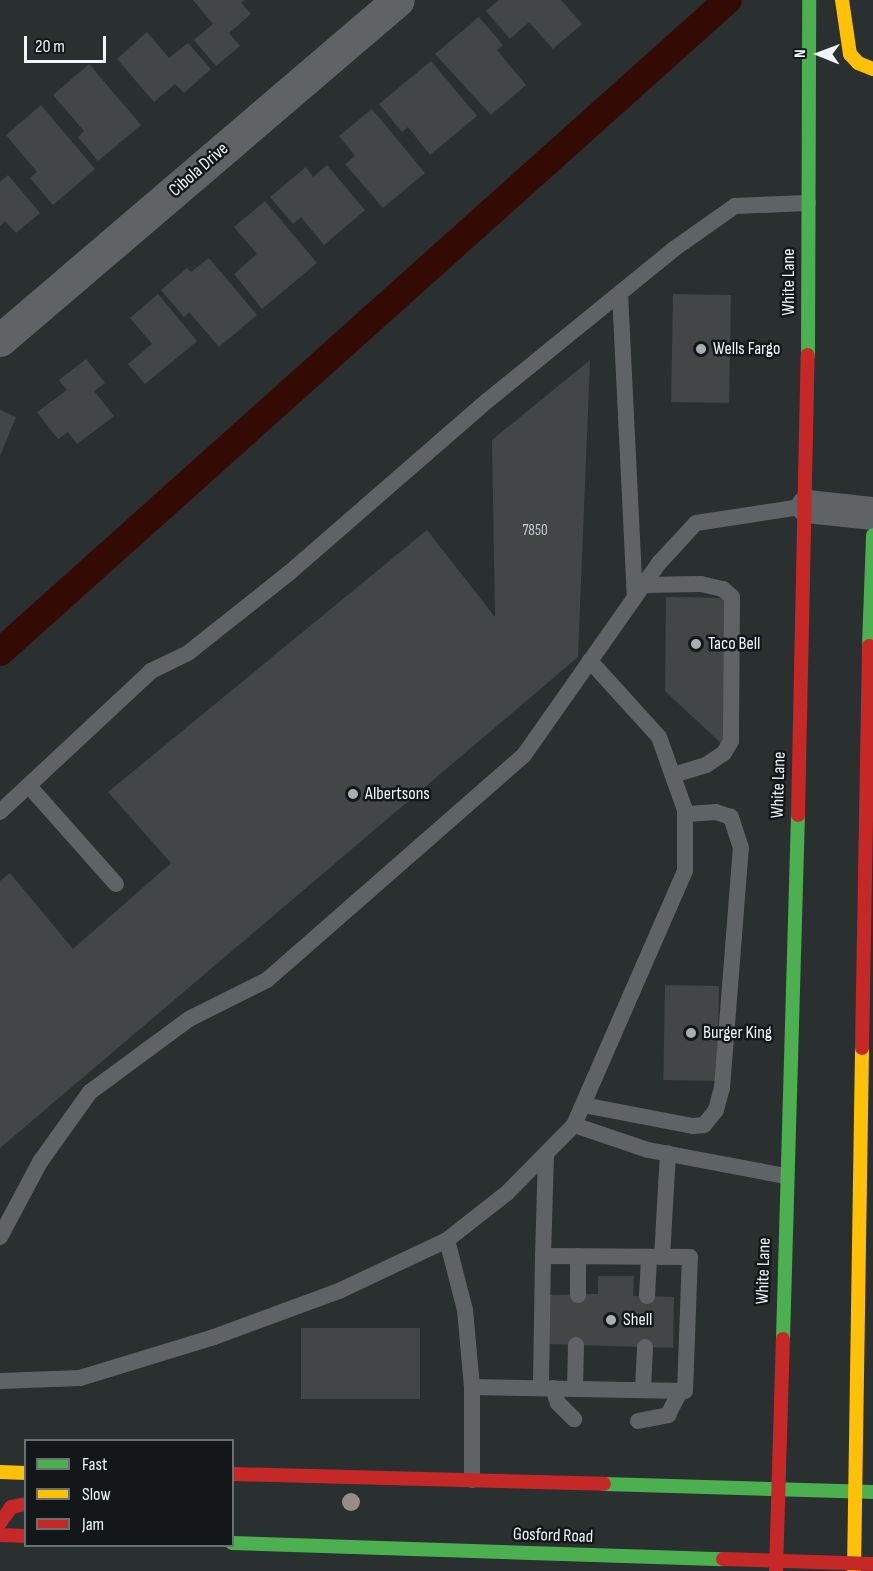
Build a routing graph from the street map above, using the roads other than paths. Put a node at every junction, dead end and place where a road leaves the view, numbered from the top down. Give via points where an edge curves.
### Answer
1 (398, 0) edge
2 (809, 0) edge
3 (842, 0) edge
4 (873, 69) edge
5 (808, 203) junction
6 (620, 293) junction
7 (0, 340) edge
8 (807, 506) junction
9 (873, 513) edge
10 (873, 535) edge
11 (639, 591) junction
12 (590, 661) junction
13 (869, 765) edge
14 (673, 775) junction
15 (29, 786) junction
16 (0, 812) edge
17 (685, 814) junction
18 (869, 821) edge
19 (116, 884) dead end
20 (583, 1105) junction
21 (574, 1125) junction
22 (668, 1153) junction
23 (546, 1154) junction
24 (785, 1176) junction
25 (866, 1210) edge
26 (0, 1237) edge
27 (447, 1240) junction
28 (543, 1256) junction
29 (578, 1256) junction
30 (655, 1257) junction
31 (578, 1295) dead end
32 (647, 1296) dead end
33 (576, 1345) dead end
34 (645, 1347) dead end
35 (0, 1381) edge
36 (472, 1387) junction
37 (547, 1388) junction
38 (575, 1389) junction
39 (643, 1390) junction
40 (680, 1391) junction
41 (574, 1419) dead end
42 (638, 1421) dead end
43 (0, 1472) edge
44 (24, 1473) edge
45 (234, 1474) edge
46 (285, 1474) junction
47 (234, 1480) edge
48 (472, 1480) junction
49 (776, 1489) junction
50 (855, 1492) junction
51 (873, 1492) edge
52 (24, 1504) edge
53 (0, 1523) edge
54 (0, 1535) edge
55 (24, 1536) edge
56 (234, 1543) edge
57 (873, 1564) edge
58 (776, 1567) edge
59 (854, 1567) edge

1 - 7 street, Cibola Drive
2 - 5 main road, White Lane
3 - 4 main road via 850,54 858,63
5 - 6 lane via 735,206
5 - 8 main road, White Lane
6 - 11 lane
6 - 15 lane via 487,401 289,573 188,653 151,671
8 - 9 street
8 - 11 lane via 696,523
8 - 24 main road, White Lane
10 - 13 main road
11 - 12 lane
11 - 14 lane via 701,584 723,588 732,597 731,741 724,753 706,765
12 - 14 lane via 659,737
12 - 26 lane via 524,755 267,980 189,1019 90,1092 40,1162
13 - 18 main road
14 - 17 lane
15 - 16 lane
15 - 19 lane
17 - 20 lane via 685,871
17 - 20 lane via 716,812 731,817 741,848 722,1088 716,1110 704,1125 693,1126
18 - 25 main road
20 - 21 lane
21 - 22 lane
21 - 23 lane
22 - 24 lane
22 - 30 lane
23 - 27 lane via 507,1193
23 - 28 lane
24 - 49 main road, White Lane
25 - 50 main road
27 - 35 lane via 339,1291 214,1337 80,1378
27 - 36 lane via 465,1310
28 - 29 lane
28 - 37 lane
29 - 30 lane
29 - 31 lane
30 - 32 lane
30 - 40 lane via 690,1257 685,1391
33 - 38 lane
34 - 39 lane
36 - 37 lane
36 - 48 lane
37 - 38 lane
37 - 41 lane
38 - 39 lane
39 - 40 lane
40 - 42 lane via 668,1415
43 - 44 main road
45 - 46 main road
46 - 47 main road
46 - 48 main road
48 - 49 main road
49 - 50 main road
49 - 58 main road, White Lane
50 - 51 main road
50 - 59 main road
52 - 53 main road via 10,1507
54 - 55 main road
56 - 58 main road, Gosford Road
57 - 59 main road, Gosford Road
58 - 59 main road, Gosford Road

